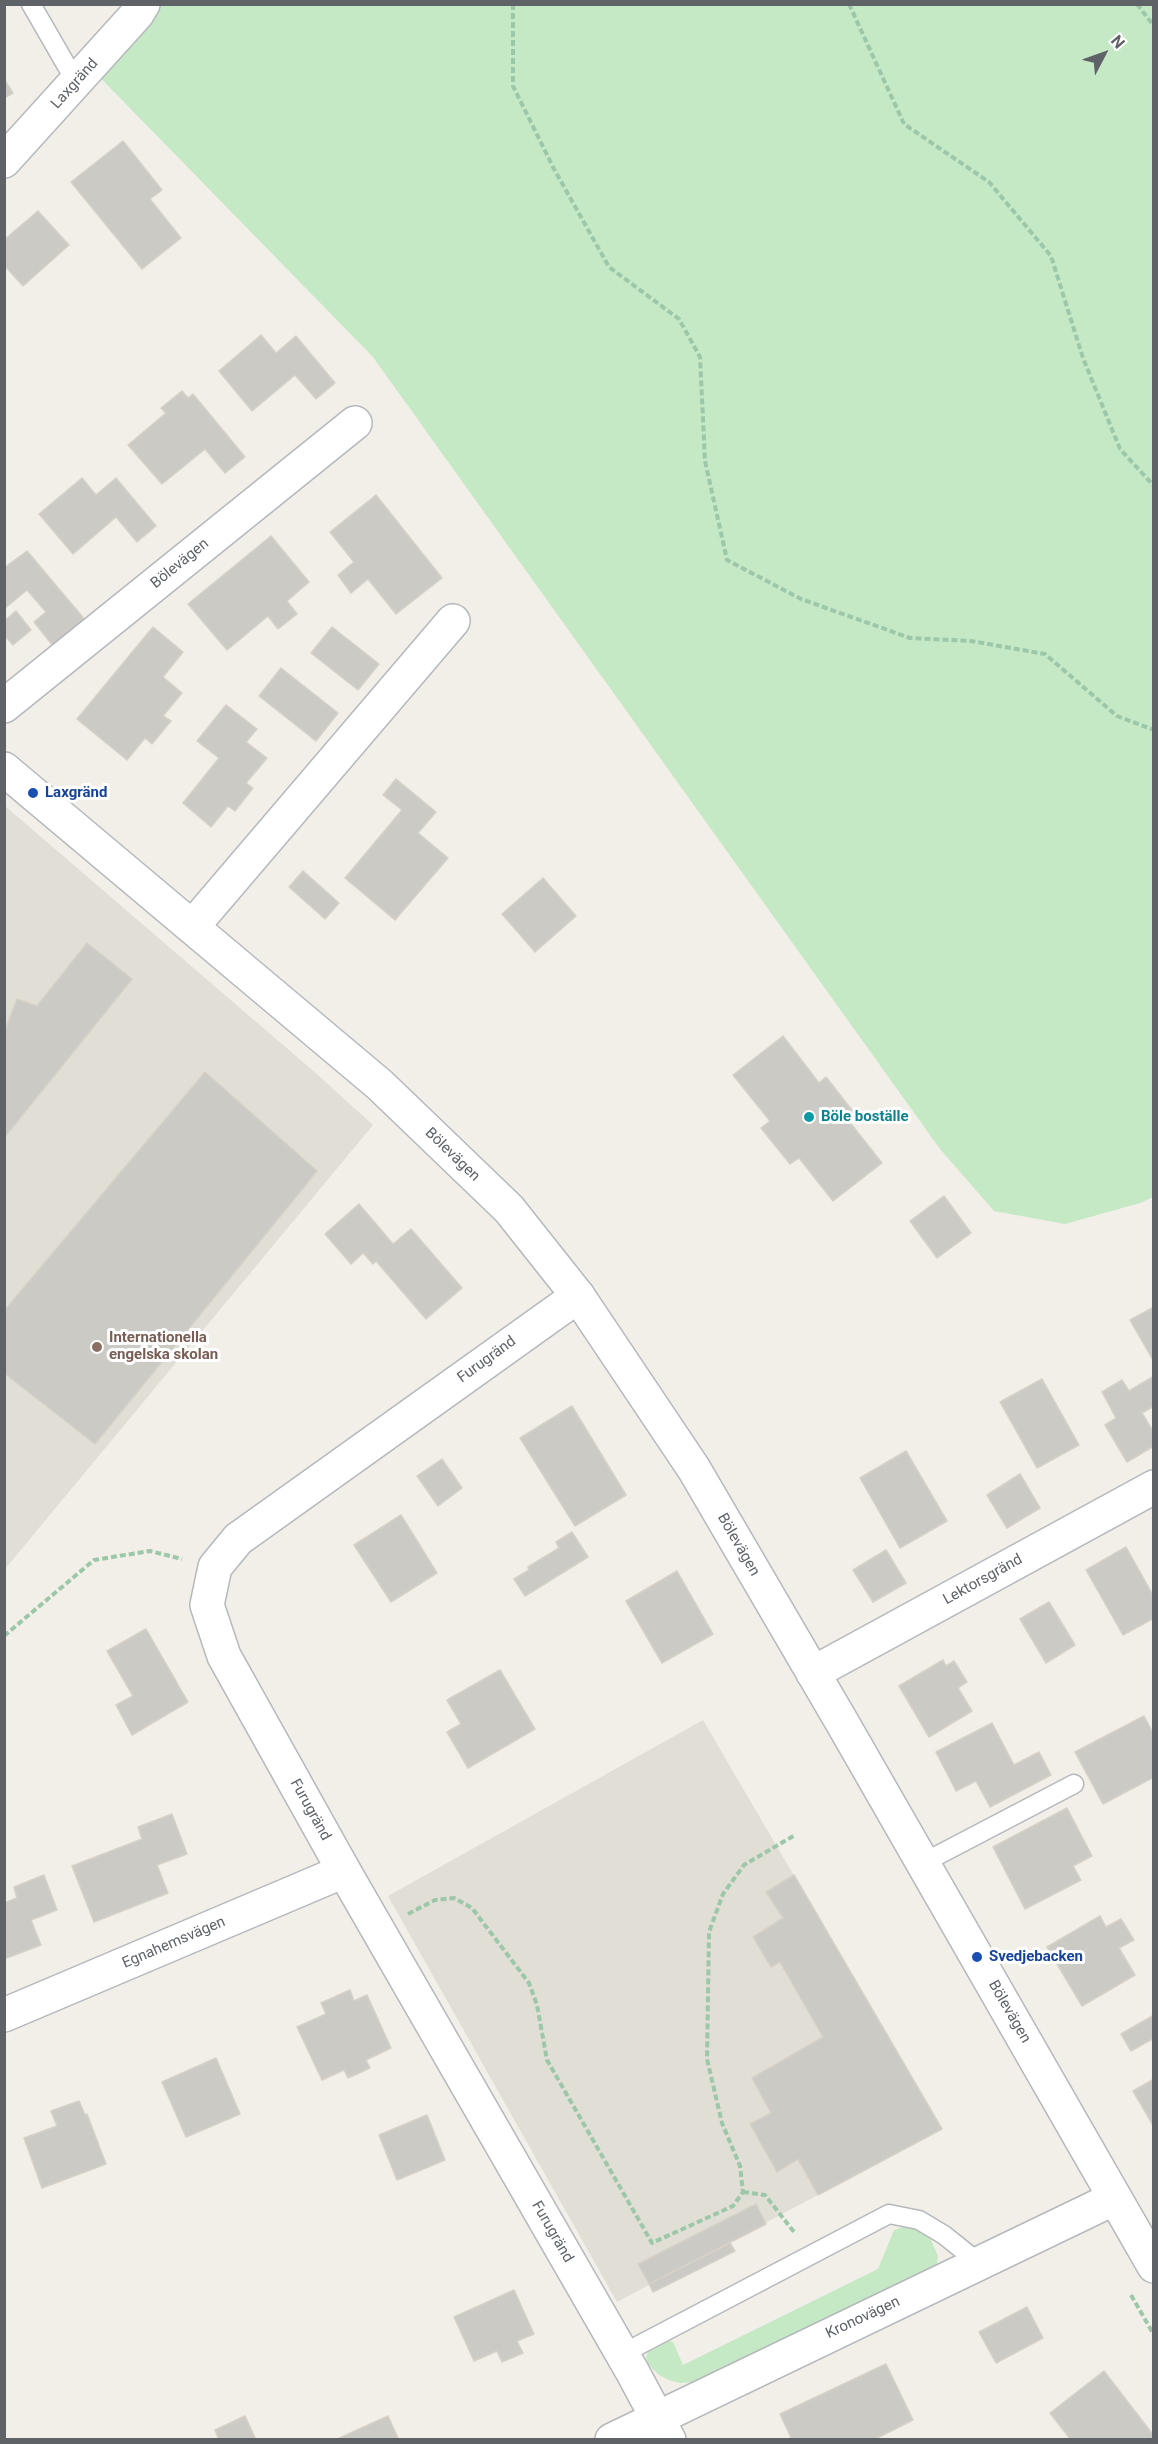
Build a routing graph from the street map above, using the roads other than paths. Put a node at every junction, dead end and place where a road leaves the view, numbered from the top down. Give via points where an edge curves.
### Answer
1 (31, 4) edge
2 (143, 4) edge
3 (76, 82) junction
4 (4, 162) edge
5 (355, 423) dead end
6 (453, 621) dead end
7 (4, 706) edge
8 (7, 776) edge
9 (192, 927) junction
10 (578, 1296) junction
11 (1154, 1487) edge
12 (813, 1673) junction
13 (1074, 1784) dead end
14 (922, 1863) junction
15 (344, 1871) junction
16 (4, 2015) edge
17 (1115, 2198) junction
18 (979, 2263) junction
19 (1154, 2266) edge
20 (622, 2354) junction
21 (663, 2428) edge
22 (612, 2439) edge

1 - 3 lane
2 - 3 street, Laxgränd
3 - 4 street, Laxgränd
5 - 7 street, Bölevägen
6 - 9 street
8 - 9 street, Bölevägen
9 - 10 street, Bölevägen via 380,1085 509,1209
10 - 12 street, Bölevägen via 694,1469
10 - 15 street, Furugränd via 238,1539 215,1567 207,1605 224,1656
11 - 12 street, Lektorsgränd
12 - 14 street, Bölevägen
13 - 14 lane
14 - 17 street, Bölevägen
15 - 16 street, Egnahemsvägen
15 - 20 street, Furugränd
17 - 18 street, Kronovägen
17 - 19 street, Bölevägen
18 - 20 lane via 919,2220 889,2214
18 - 21 street, Kronovägen
20 - 21 street, Furugränd
21 - 22 street, Kronovägen

